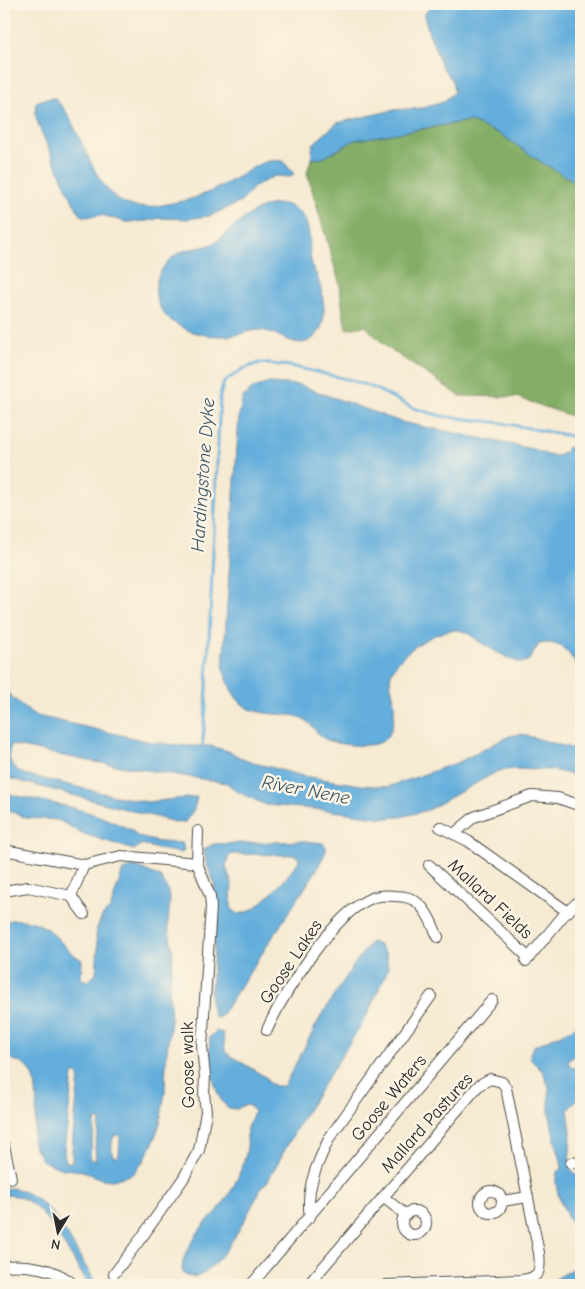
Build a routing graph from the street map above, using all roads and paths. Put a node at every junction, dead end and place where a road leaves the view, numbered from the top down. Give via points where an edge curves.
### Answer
1 (581, 806) edge
2 (440, 827) dead end
3 (198, 831) dead end
4 (454, 834) junction
5 (4, 850) edge
6 (197, 863) junction
7 (429, 864) dead end
8 (84, 865) junction
9 (4, 891) edge
10 (71, 896) junction
11 (581, 899) edge
12 (568, 912) junction
13 (84, 914) dead end
14 (438, 937) dead end
15 (431, 996) dead end
16 (492, 1000) dead end
17 (267, 1030) dead end
18 (4, 1146) edge
19 (11, 1178) dead end
20 (528, 1196) junction
21 (383, 1197) junction
22 (502, 1201) dead end
23 (406, 1215) dead end
24 (310, 1217) junction
25 (4, 1266) edge
26 (114, 1274) dead end
27 (256, 1284) edge
28 (74, 1285) edge
29 (308, 1285) edge
30 (386, 1285) edge

1 - 4 street, Mallard Fields via 558,798 532,796 474,817
2 - 4 street, Mallard Fields
3 - 6 street, Goose walk
4 - 12 street, Mallard Fields
5 - 8 street
6 - 8 street via 121,856
6 - 26 street, Goose walk via 211,907 202,1046 206,1112 199,1150 178,1186
7 - 12 street, Mallard Fields via 527,959
8 - 10 street
9 - 10 street via 28,887
10 - 13 street
11 - 12 street, Mallard Fields
14 - 17 street, Goose Lakes via 425,910 415,901 399,896 371,898 324,939 286,993
15 - 24 street, Goose Waters via 330,1137 309,1198
16 - 24 street, Goose Waters
18 - 19 street
20 - 21 street, Mallard Pastures via 506,1088 502,1082 490,1079 479,1085
20 - 22 street
20 - 30 street, Mallard Pastures via 540,1265 536,1276 521,1280
21 - 23 street, Mallard Pastures
21 - 29 street, Mallard Pastures
24 - 27 street, Goose Waters
25 - 28 street via 47,1270 62,1275

